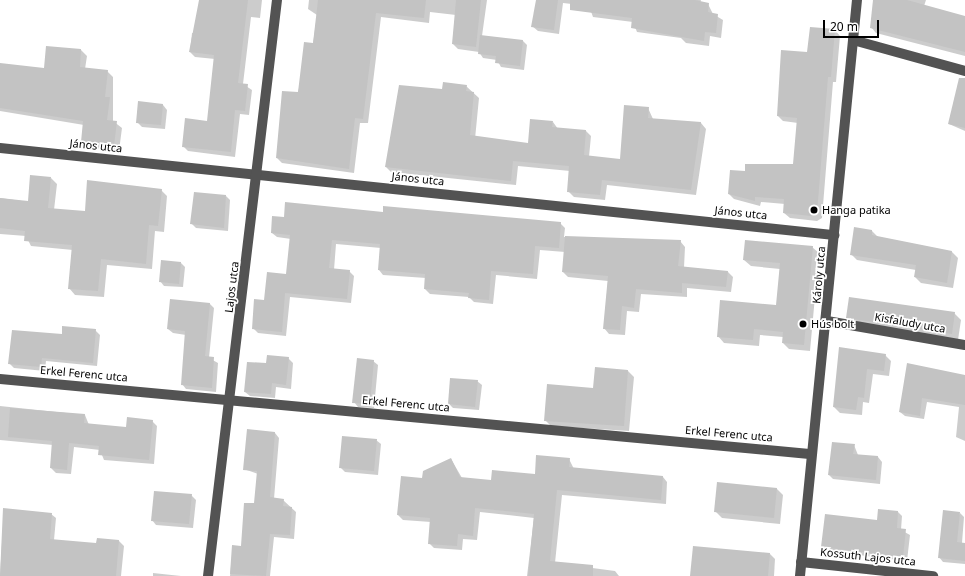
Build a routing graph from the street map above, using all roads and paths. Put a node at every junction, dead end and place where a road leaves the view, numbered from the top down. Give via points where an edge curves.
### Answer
1 (277, 0) edge
2 (858, 0) edge
3 (853, 40) junction
4 (965, 71) edge
5 (0, 148) edge
6 (259, 175) junction
7 (834, 235) junction
8 (827, 322) junction
9 (965, 345) edge
10 (0, 378) edge
11 (229, 400) junction
12 (810, 454) junction
13 (801, 562) junction
14 (208, 576) edge
15 (800, 576) edge
16 (933, 576) edge

1 - 6 street, Lajos utca
2 - 3 street, Károly utca
3 - 4 street
3 - 7 street, Károly utca
5 - 6 street, János utca
6 - 7 street, János utca
6 - 11 street, Lajos utca
7 - 8 street, Károly utca
8 - 9 street, Kisfaludy utca
8 - 12 street, Károly utca
10 - 11 street, Erkel Ferenc utca
11 - 12 street, Erkel Ferenc utca
11 - 14 street, Lajos utca
12 - 13 street, Károly utca
13 - 15 street, Károly utca
13 - 16 street, Kossuth Lajos utca

